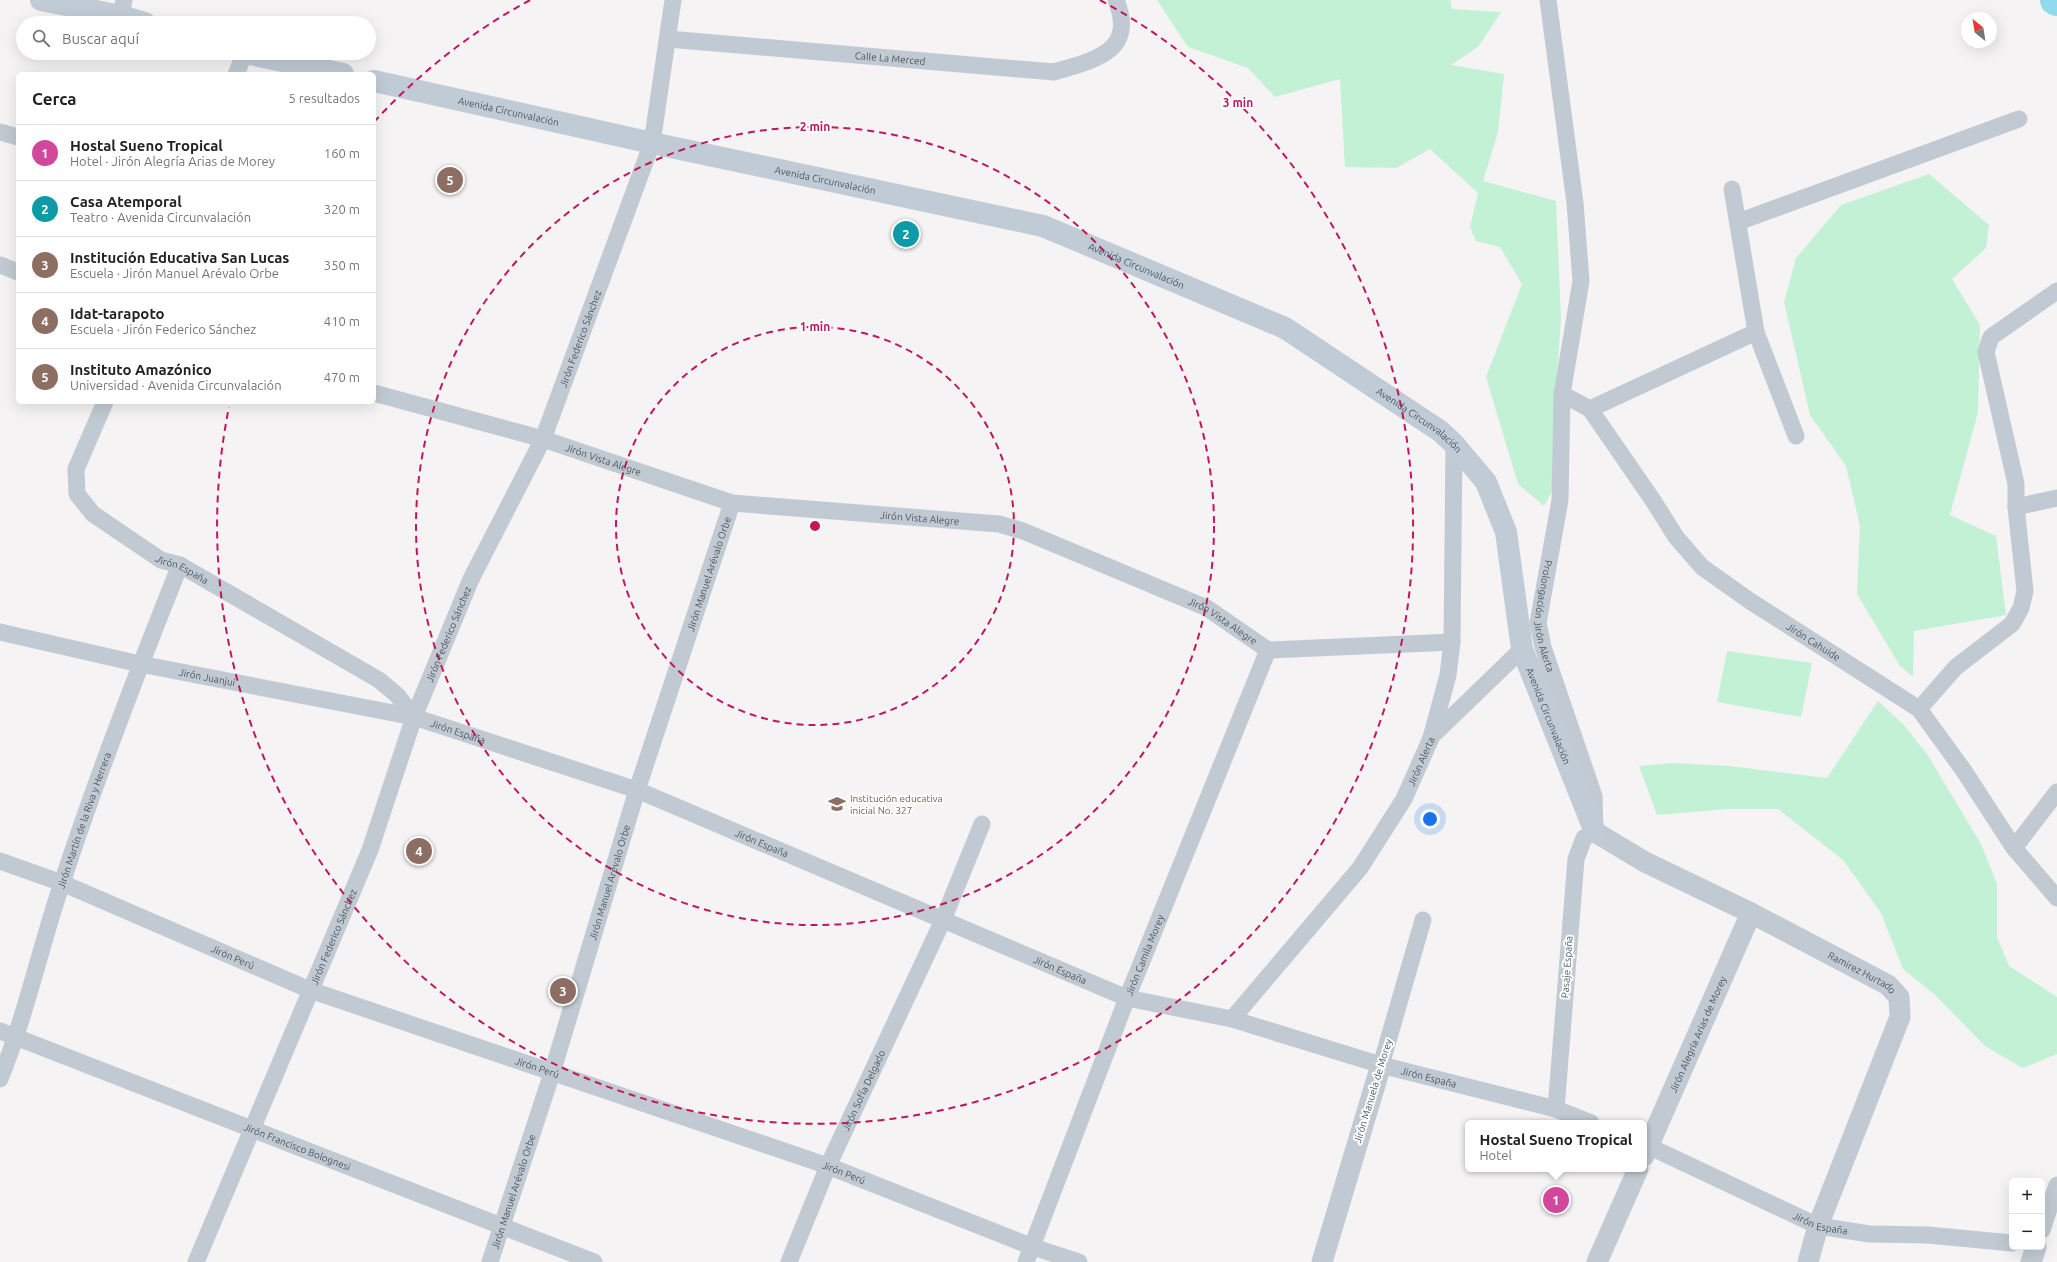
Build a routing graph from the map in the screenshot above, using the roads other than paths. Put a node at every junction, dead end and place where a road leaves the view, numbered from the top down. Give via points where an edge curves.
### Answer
1 (40, 0) edge
2 (673, 0) edge
3 (1116, 0) edge
4 (1130, 0) edge
5 (1548, 0) edge
6 (123, 8) edge
7 (135, 16) edge
8 (1122, 17) junction
9 (668, 39) junction
10 (242, 60) edge
11 (278, 60) edge
12 (237, 72) edge
13 (334, 72) edge
14 (376, 81) edge
15 (2019, 119) dead end
16 (0, 132) edge
17 (16, 136) edge
18 (652, 143) junction
19 (1732, 189) dead end
20 (1738, 222) junction
21 (0, 265) edge
22 (16, 271) edge
23 (2057, 291) edge
24 (1756, 332) junction
25 (376, 394) edge
26 (1562, 394) junction
27 (104, 404) edge
28 (1590, 409) junction
29 (1796, 436) dead end
30 (543, 439) junction
31 (1454, 444) junction
32 (2057, 498) edge
33 (732, 503) junction
34 (2016, 507) junction
35 (180, 565) junction
36 (0, 632) edge
37 (1452, 642) junction
38 (1522, 649) junction
39 (1268, 650) junction
40 (140, 664) junction
41 (1919, 709) junction
42 (414, 717) junction
43 (1431, 738) junction
44 (637, 790) junction
45 (2057, 792) edge
46 (982, 824) dead end
47 (1595, 832) junction
48 (2014, 848) junction
49 (0, 861) edge
50 (62, 883) junction
51 (2057, 898) edge
52 (1751, 913) junction
53 (943, 920) junction
54 (1423, 920) dead end
55 (310, 990) junction
56 (1127, 998) junction
57 (1232, 1019) junction
58 (0, 1031) edge
59 (17, 1038) junction
60 (1381, 1065) junction
61 (552, 1073) junction
62 (0, 1079) edge
63 (1556, 1109) junction
64 (1584, 1120) edge
65 (253, 1128) junction
66 (1647, 1147) edge
67 (1647, 1149) edge
68 (828, 1166) junction
69 (1637, 1172) edge
70 (2057, 1185) edge
71 (2045, 1221) edge
72 (503, 1225) junction
73 (1818, 1226) junction
74 (2009, 1243) edge
75 (2035, 1250) edge
76 (1030, 1254) edge
77 (196, 1262) edge
78 (490, 1262) edge
79 (594, 1262) edge
80 (789, 1262) edge
81 (1079, 1262) edge
82 (1322, 1262) edge
83 (1597, 1262) edge
84 (1808, 1262) edge
85 (2031, 1262) edge

1 - 6 main road
2 - 9 street, Jirón Federico Sánchez
3 - 8 street
4 - 8 street
5 - 26 street, Prolongación Jirón Alerta via 1576,203 1581,281
6 - 7 main road
8 - 9 street, Calle La Merced via 1122,33 1109,52 1088,62 1054,72
9 - 18 street, Jirón Federico Sánchez
10 - 12 street
11 - 13 main road
14 - 18 main road, Avenida Circunvalación
15 - 20 street
16 - 17 street
18 - 30 street, Jirón Federico Sánchez
18 - 31 main road, Avenida Circunvalación via 1043,226 1285,328 1440,431
19 - 20 street
20 - 24 street
21 - 22 street
23 - 34 street via 1991,337 1986,352 2016,484
24 - 28 street
24 - 29 street
25 - 30 street, Jirón Vista Alegre
26 - 28 street, Jirón Cahuide
26 - 47 street, Prolongación Jirón Alerta via 1560,500 1538,623 1594,796
27 - 35 street, Jirón España via 76,469 77,494 93,514 162,560
28 - 41 street, Jirón Cahuide via 1676,537 1702,567 1750,601
30 - 33 street, Jirón Vista Alegre
30 - 42 street, Jirón Federico Sánchez via 471,579
31 - 37 street, Jirón Alerta
31 - 38 main road, Avenida Circunvalación via 1486,482 1506,532
32 - 34 street
33 - 39 street, Jirón Vista Alegre via 999,524 1023,531 1207,608
33 - 44 street, Jirón Manuel Arévalo Orbe
34 - 41 street via 2025,591 2021,608 2012,624 1956,667
35 - 40 street, Jirón Martín de la Riva y Herrera
35 - 42 street, Jirón España via 379,680 397,695
36 - 40 street, Jirón Juanjui
37 - 39 street, Jirón Vista Alegre
37 - 43 street, Jirón Alerta via 1448,675
38 - 43 street
38 - 47 main road, Avenida Circunvalación
39 - 56 street, Jirón Camila Morey
40 - 42 street, Jirón Juanjui
40 - 50 street, Jirón Martín de la Riva y Herrera
41 - 48 street, Jirón Cahuide via 1964,771
42 - 44 street, Jirón España
42 - 55 street, Jirón Federico Sánchez via 370,850
43 - 57 street, Jirón Alerta via 1404,799 1360,868
44 - 53 street, Jirón España
44 - 61 street, Jirón Manuel Arévalo Orbe
45 - 48 street
46 - 53 street, Jirón Sofía Delgado
47 - 52 street, Ramirez Hurtado via 1645,862
47 - 63 street, Pasaje España via 1584,838 1576,859
48 - 51 street, Jirón Cahuide
49 - 50 street, Jirón Perú
50 - 55 street, Jirón Perú
50 - 59 street, Jirón Martín de la Riva y Herrera
52 - 66 street, Jirón Alegría Arias de Morey
52 - 73 street, Ramirez Hurtado via 1888,985 1898,997 1900,1017
53 - 56 street, Jirón España
53 - 68 street, Jirón Sofía Delgado
54 - 60 street, Jirón Manuela de Morey
55 - 61 street, Jirón Perú
55 - 65 street, Jirón Federico Sánchez
56 - 57 street, Jirón España
56 - 76 street, Jirón Camila Morey
57 - 60 street, Jirón España
58 - 59 street, Jirón Francisco Bolognesi
59 - 62 street, Jirón Martín de la Riva y Herrera
59 - 65 street, Jirón Francisco Bolognesi
60 - 63 street, Jirón España
60 - 82 street, Jirón Manuela de Morey
61 - 68 street, Jirón Perú
61 - 72 street, Jirón Manuel Arévalo Orbe
63 - 64 street, Jirón España
65 - 72 street, Jirón Francisco Bolognesi
65 - 77 street, Jirón Federico Sánchez
67 - 73 street, Jirón España
68 - 76 street, Jirón Perú
68 - 80 street, Jirón Sofía Delgado
69 - 83 street
70 - 71 street
72 - 78 street, Jirón Manuel Arévalo Orbe
72 - 79 street, Jirón Francisco Bolognesi
73 - 74 street, Jirón España via 1870,1234 1928,1235
73 - 84 street, Ramirez Hurtado
75 - 85 street
76 - 81 street, Jirón Perú

